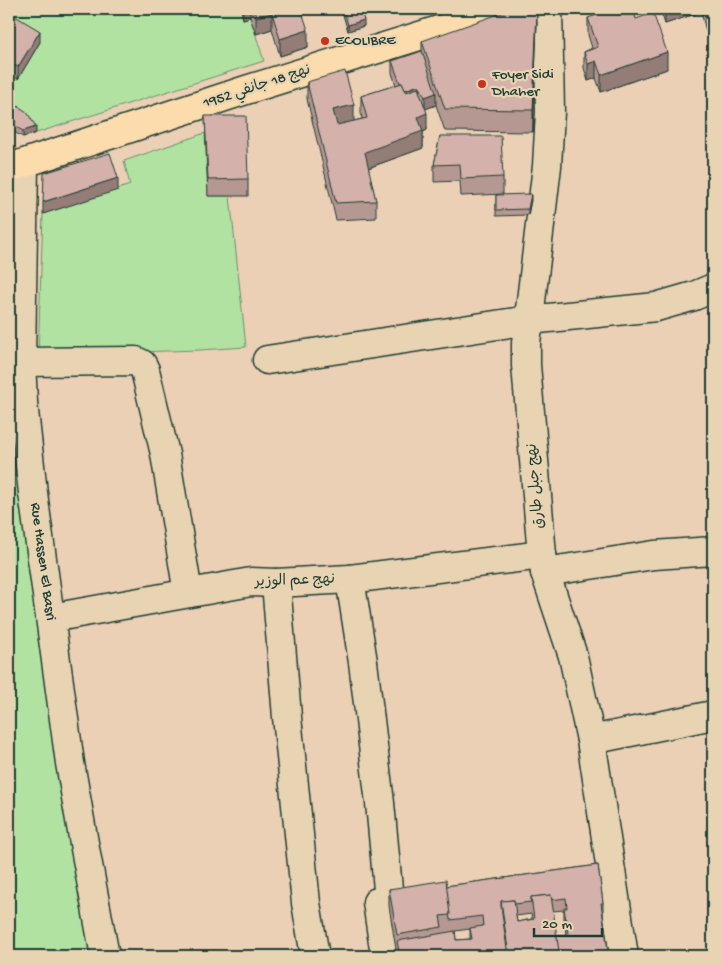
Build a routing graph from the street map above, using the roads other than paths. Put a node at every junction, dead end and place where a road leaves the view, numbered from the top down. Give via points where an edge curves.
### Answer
1 (506, 9) edge
2 (548, 9) edge
3 (16, 166) edge
4 (713, 288) edge
5 (529, 320) junction
6 (267, 360) dead end
7 (21, 362) junction
8 (713, 551) edge
9 (543, 564) junction
10 (350, 579) junction
11 (276, 583) junction
12 (188, 593) junction
13 (51, 618) junction
14 (713, 715) edge
15 (591, 740) junction
16 (611, 864) junction
17 (582, 869) edge
18 (418, 896) edge
19 (378, 902) junction
20 (106, 956) edge
21 (315, 956) edge
22 (385, 956) edge
23 (624, 956) edge

1 - 3 main road, نهج 18 جانفي 1952
2 - 5 street, نهج جبل طارق via 550,112 547,166
3 - 7 street, Rue Hassen El Basri
4 - 5 street via 656,306
5 - 6 street
5 - 9 street, نهج جبل طارق via 526,365
7 - 12 street via 136,361 142,364 164,454
7 - 13 street, Rue Hassen El Basri via 33,493
8 - 9 street, نهج عم الوزير
9 - 10 street, نهج عم الوزير
9 - 15 street, نهج جبل طارق via 573,656
10 - 11 street, نهج عم الوزير
10 - 19 street via 380,803
11 - 12 street, نهج عم الوزير via 251,582
11 - 21 street via 306,903
12 - 13 street, نهج عم الوزير
13 - 20 street, Rue Hassen El Basri via 70,763
14 - 15 street
15 - 16 street, نهج جبل طارق
16 - 17 street
16 - 23 street, نهج جبل طارق
18 - 19 street
19 - 22 street

